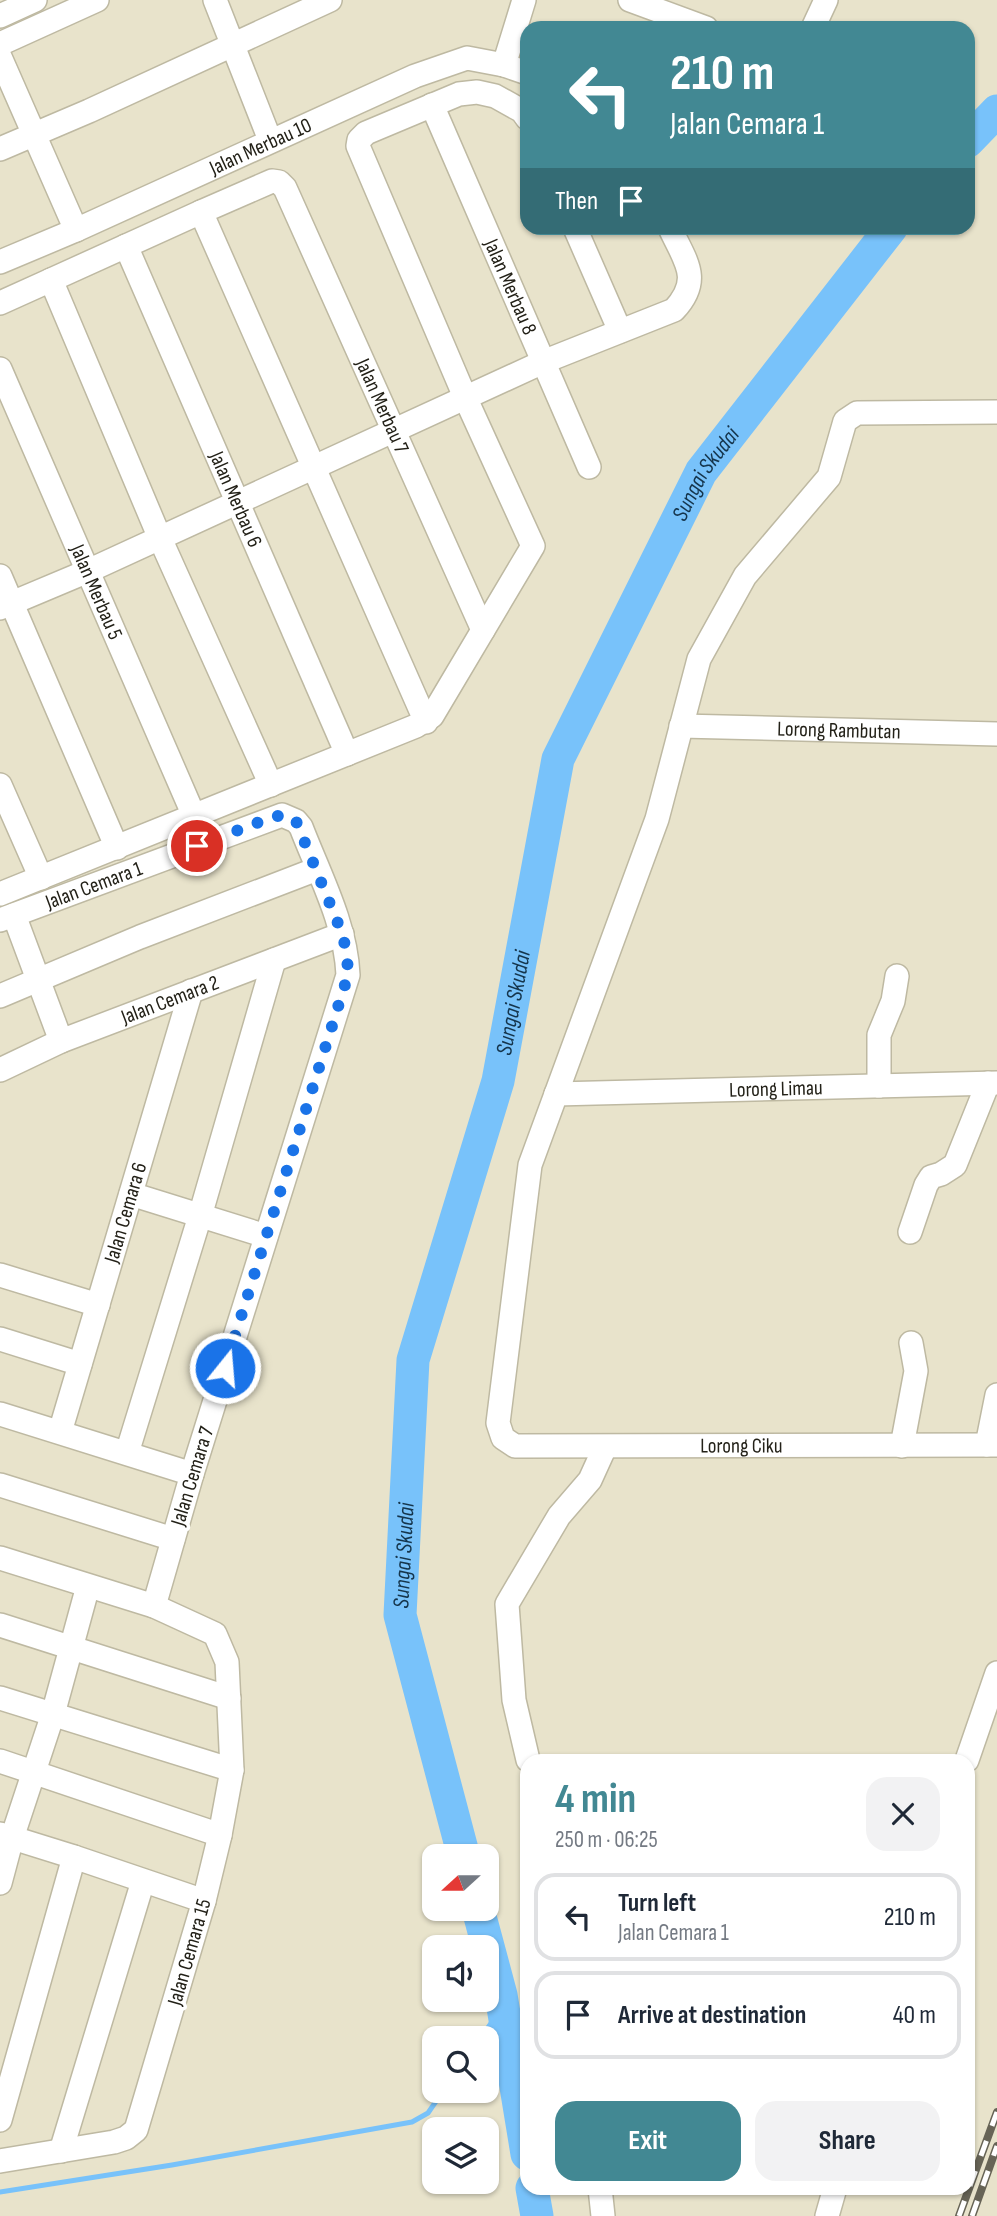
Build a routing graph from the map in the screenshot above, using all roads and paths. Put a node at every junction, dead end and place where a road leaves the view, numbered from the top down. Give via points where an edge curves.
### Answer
1 (35, 0) edge
2 (97, 0) edge
3 (215, 0) edge
4 (330, 0) edge
5 (524, 0) edge
6 (630, 0) edge
7 (826, 0) edge
8 (0, 16) edge
9 (687, 21) edge
10 (816, 21) edge
11 (233, 43) junction
12 (0, 44) edge
13 (0, 57) edge
14 (504, 65) junction
15 (520, 71) edge
16 (432, 105) junction
17 (520, 110) edge
18 (34, 134) junction
19 (270, 140) junction
20 (0, 149) edge
21 (201, 212) junction
22 (76, 230) junction
23 (578, 235) edge
24 (673, 235) edge
25 (126, 246) junction
26 (0, 262) edge
27 (51, 279) junction
28 (0, 303) edge
29 (620, 331) junction
30 (543, 362) junction
31 (0, 369) edge
32 (465, 397) junction
33 (997, 412) edge
34 (392, 429) junction
35 (312, 467) junction
36 (589, 467) dead end
37 (237, 501) junction
38 (159, 536) junction
39 (88, 571) junction
40 (0, 576) edge
41 (6, 606) edge
42 (483, 630) junction
43 (426, 722) junction
44 (681, 726) junction
45 (997, 734) edge
46 (346, 754) junction
47 (0, 785) edge
48 (271, 785) junction
49 (194, 816) junction
50 (300, 827) joint
51 (117, 848) junction
52 (317, 869) junction
53 (41, 878) junction
54 (0, 894) edge
55 (7, 918) edge
56 (342, 933) junction
57 (274, 960) junction
58 (897, 976) dead end
59 (38, 979) junction
60 (191, 991) junction
61 (0, 996) edge
62 (61, 1041) junction
63 (0, 1070) edge
64 (993, 1083) edge
65 (879, 1086) junction
66 (556, 1094) junction
67 (131, 1194) junction
68 (200, 1216) junction
69 (910, 1232) dead end
70 (266, 1236) junction
71 (0, 1275) edge
72 (98, 1305) junction
73 (0, 1339) edge
74 (911, 1343) dead end
75 (80, 1364) junction
76 (997, 1395) edge
77 (0, 1414) edge
78 (60, 1433) junction
79 (992, 1445) edge
80 (902, 1446) junction
81 (605, 1447) junction
82 (127, 1453) junction
83 (192, 1474) junction
84 (0, 1485) edge
85 (173, 1539) junction
86 (0, 1558) edge
87 (88, 1586) junction
88 (154, 1606) junction
89 (0, 1625) edge
90 (70, 1649) junction
91 (997, 1673) edge
92 (0, 1698) edge
93 (229, 1698) junction
94 (53, 1714) junction
95 (527, 1754) edge
96 (969, 1754) edge
97 (0, 1761) edge
98 (232, 1770) junction
99 (35, 1771) junction
100 (220, 1835) junction
101 (6, 1836) edge
102 (74, 1857) junction
103 (144, 1881) junction
104 (0, 1882) edge
105 (204, 1901) junction
106 (0, 2120) edge
107 (61, 2151) junction
108 (0, 2161) edge
109 (601, 2195) edge
110 (833, 2195) edge
111 (603, 2216) edge
112 (827, 2216) edge

1 - 8 street
2 - 12 street
3 - 11 street
4 - 11 street
5 - 14 street
6 - 9 street
7 - 10 street
11 - 18 street
11 - 19 street
13 - 18 street
14 - 15 street, Jalan Merbau 10
14 - 19 street, Jalan Merbau 10 via 467,58
16 - 17 street via 477,92
16 - 30 street, Jalan Merbau 8
16 - 32 street via 366,133 358,146
18 - 20 street
18 - 22 street
19 - 22 street, Jalan Merbau 10
21 - 25 street
21 - 34 street, Jalan Merbau 7 via 272,181 285,188
21 - 35 street
22 - 26 street, Jalan Merbau 10
23 - 29 street
24 - 29 street via 689,271 691,284 685,298 674,310
25 - 27 street
25 - 37 street, Jalan Merbau 6
27 - 28 street
27 - 38 street
29 - 30 street
30 - 32 street
30 - 36 street, Jalan Merbau 8
31 - 39 street, Jalan Merbau 5
32 - 34 street
32 - 42 street via 533,546
33 - 44 street via 858,413 845,421 829,477 745,576 699,659
34 - 35 street
34 - 42 street, Jalan Merbau 7
35 - 37 street
35 - 43 street
37 - 38 street
37 - 46 street, Jalan Merbau 6
38 - 39 street
38 - 48 street
39 - 41 street
39 - 49 street, Jalan Merbau 5
40 - 41 street
41 - 51 street
42 - 43 street
43 - 46 street
44 - 45 street, Lorong Rambutan
44 - 66 street via 657,819
46 - 48 street
47 - 53 street
48 - 49 street
49 - 51 street
50 - 52 street, Jalan Cemara 7
50 - 55 street, Jalan Cemara 1 via 290,816 275,816
51 - 53 street
52 - 56 street, Jalan Cemara 7
52 - 59 street
53 - 54 street
55 - 59 street
56 - 57 street, Jalan Cemara 2
56 - 70 street, Jalan Cemara 7 via 348,975
57 - 60 street, Jalan Cemara 2
57 - 68 street
58 - 65 street via 878,1041
59 - 61 street
59 - 62 street
60 - 62 street, Jalan Cemara 2
60 - 67 street, Jalan Cemara 6
62 - 63 street, Jalan Cemara 2
64 - 65 street, Lorong Limau
64 - 69 street via 955,1165 931,1177 926,1185
65 - 66 street, Lorong Limau
66 - 81 street, Lorong Ciku via 530,1165 498,1423 503,1438 515,1446
67 - 68 street
67 - 72 street, Jalan Cemara 6
68 - 70 street
68 - 82 street
70 - 83 street, Jalan Cemara 7
71 - 72 street
72 - 75 street, Jalan Cemara 6
73 - 75 street
74 - 80 street via 916,1371
75 - 78 street, Jalan Cemara 6
76 - 79 street
77 - 78 street
78 - 82 street
79 - 80 street, Lorong Ciku
80 - 81 street, Lorong Ciku
81 - 95 street via 590,1480 559,1516 507,1604 514,1700
82 - 83 street
83 - 85 street, Jalan Cemara 7
84 - 85 street
85 - 88 street, Jalan Cemara 7
86 - 87 street
87 - 88 street
87 - 90 street
88 - 93 street, Jalan Cemara 15 via 215,1634 227,1662
89 - 90 street
90 - 93 street
90 - 94 street
91 - 96 street
92 - 94 street
93 - 98 street, Jalan Cemara 15
94 - 98 street
94 - 99 street
97 - 99 street
98 - 100 street, Jalan Cemara 15
99 - 100 street
99 - 101 street
100 - 105 street, Jalan Cemara 15
101 - 102 street
101 - 104 street
102 - 103 street
102 - 106 street
103 - 105 street
103 - 107 street
105 - 107 street, Jalan Cemara 15 via 136,2130 114,2142
107 - 108 street, Jalan Cemara 15
109 - 111 street
110 - 112 street

